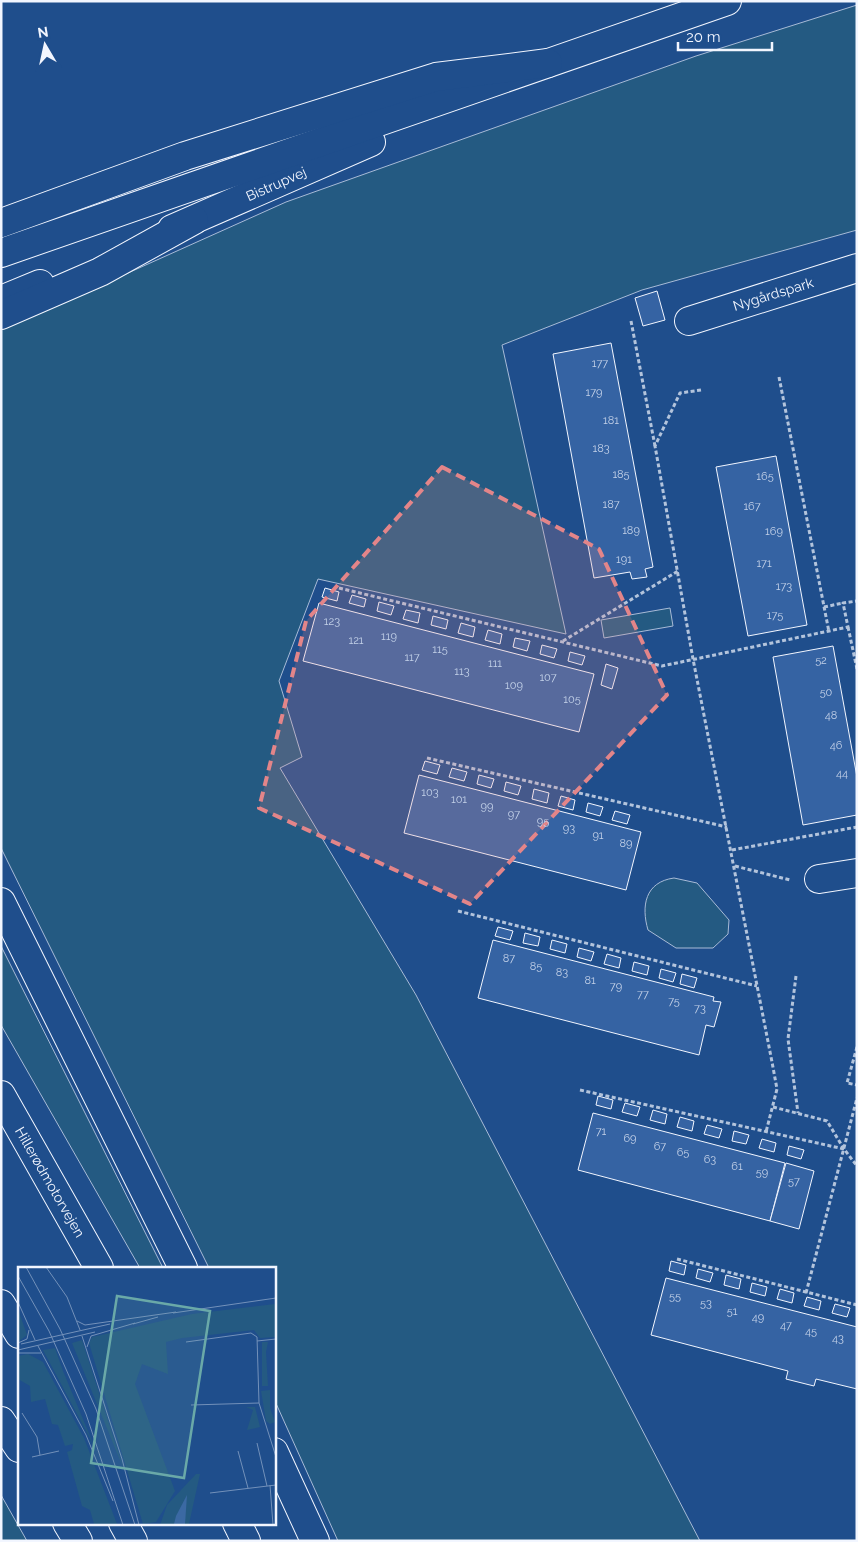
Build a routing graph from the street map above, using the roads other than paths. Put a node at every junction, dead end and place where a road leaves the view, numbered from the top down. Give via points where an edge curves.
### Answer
1 (727, 1) edge
2 (548, 63) junction
3 (194, 220) junction
4 (1, 223) edge
5 (1, 254) edge
6 (857, 268) edge
7 (1, 300) edge
8 (1, 315) edge
9 (688, 321) dead end
10 (857, 872) edge
11 (809, 881) road end
12 (1, 902) edge
13 (1, 1096) edge
14 (98, 1267) edge
15 (183, 1267) edge
16 (1, 1304) edge
17 (18, 1332) edge
18 (1, 1421) edge
19 (18, 1446) edge
20 (275, 1454) edge
21 (68, 1524) edge
22 (124, 1524) edge
23 (238, 1524) edge
24 (78, 1541) edge
25 (132, 1541) edge
26 (246, 1541) edge
27 (315, 1541) edge

1 - 2 main road, Bistrupvej
2 - 3 main road, Bistrupvej
2 - 4 main road via 436,77 185,156
2 - 5 main road, Bistrupvej
3 - 7 main road, Bistrupvej
3 - 8 main road via 100,272
6 - 9 main road, Nygårdspark
10 - 11 main road
12 - 15 main road
13 - 14 main road, Hillerødmotorvejen
16 - 17 main road
18 - 19 main road
20 - 27 main road
21 - 24 main road
22 - 25 main road
23 - 26 main road

